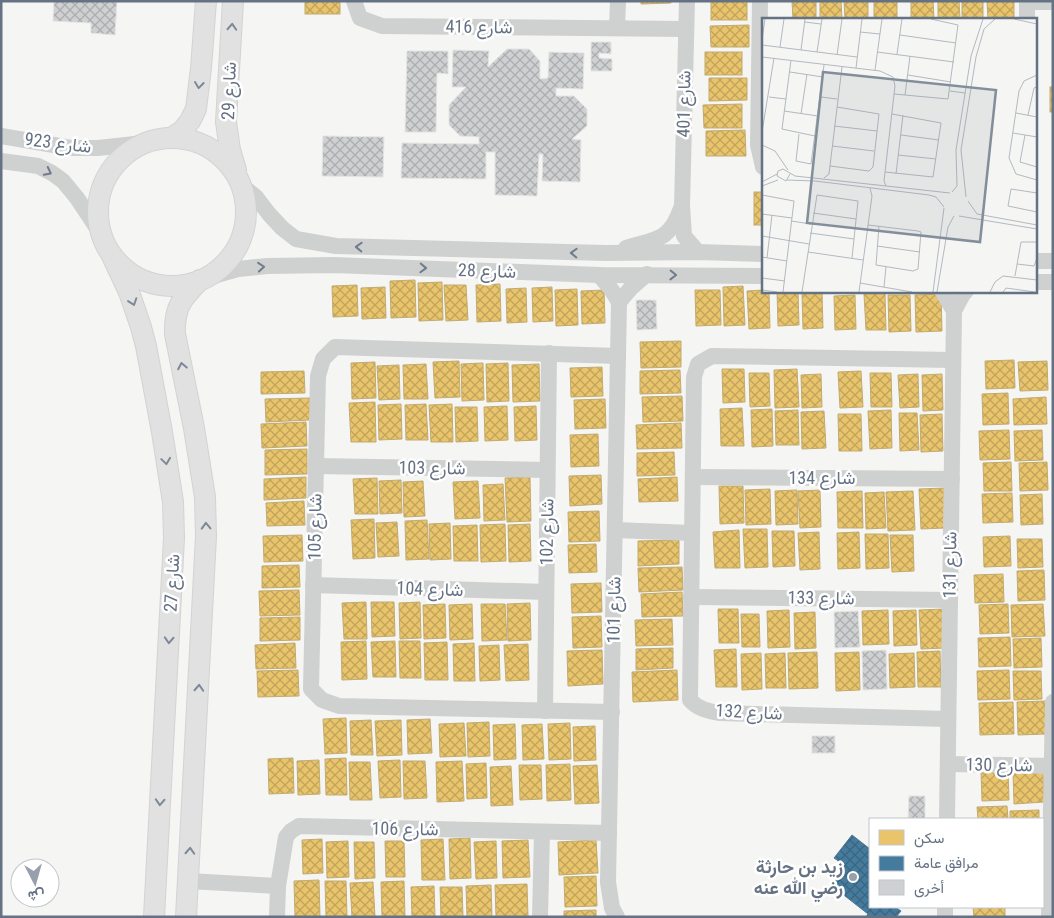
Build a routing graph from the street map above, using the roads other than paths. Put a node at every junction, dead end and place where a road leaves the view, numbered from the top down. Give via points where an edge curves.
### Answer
1 (206, 1) edge
2 (233, 1) edge
3 (354, 1) edge
4 (618, 1) edge
5 (687, 1) edge
6 (760, 1) edge
7 (1027, 1) edge
8 (1053, 2) edge
9 (1026, 18) edge
10 (617, 28) junction
11 (686, 29) junction
12 (761, 58) edge
13 (1, 136) edge
14 (172, 138) junction
15 (144, 143) junction
16 (1, 161) edge
17 (762, 163) edge
18 (240, 182) junction
19 (682, 206) junction
20 (102, 234) junction
21 (698, 252) junction
22 (606, 254) junction
23 (762, 254) edge
24 (113, 258) junction
25 (1036, 261) edge
26 (1053, 261) edge
27 (599, 274) junction
28 (646, 274) junction
29 (762, 276) edge
30 (206, 278) junction
31 (1036, 282) edge
32 (1053, 282) edge
33 (943, 292) edge
34 (965, 292) edge
35 (619, 302) junction
36 (954, 311) junction
37 (549, 354) junction
38 (618, 356) junction
39 (953, 360) junction
40 (316, 466) junction
41 (548, 470) junction
42 (693, 477) junction
43 (952, 479) junction
44 (615, 530) junction
45 (692, 533) junction
46 (313, 585) junction
47 (546, 592) junction
48 (692, 597) junction
49 (950, 600) junction
50 (1053, 702) edge
51 (545, 711) junction
52 (612, 712) junction
53 (948, 719) junction
54 (948, 764) junction
55 (1051, 766) junction
56 (947, 818) edge
57 (542, 832) junction
58 (609, 833) junction
59 (188, 881) junction
60 (278, 886) junction
61 (1051, 891) edge
62 (154, 917) edge
63 (186, 917) edge
64 (277, 917) edge
65 (540, 917) edge
66 (617, 917) edge
67 (1049, 917) edge

1 -> 14 main road, شارع 29 via 196,109 182,131
18 -> 2 main road, شارع 29 via 226,122
3 - 10 street, شارع 416 via 360,18 382,26
4 - 10 street
5 - 11 street, شارع 401
6 - 12 street
7 - 8 street
7 - 9 street
10 - 11 street, شارع 416
11 - 19 street, شارع 401
12 - 17 street via 758,145
13 - 15 street, شارع 923 via 71,148
14 - 15 main road
14 - 18 main road via 199,142 221,156
15 - 20 main road via 122,158 105,180 98,206
16 -> 20 street, شارع 923 via 38,166 64,181
22 -> 18 street, شارع 28 via 336,246 296,239
18 - 30 main road via 246,204 244,231 231,256
19 - 21 street, شارع 401 via 684,236
19 - 22 street, شارع 401 via 670,231 660,238
20 - 24 main road
21 - 22 street, شارع 28
21 - 23 street, شارع 28
24 - 30 main road via 134,276 159,285 187,284
24 -> 62 main road, شارع 27 via 142,327 172,502 174,538
25 - 26 street
27 - 28 street, شارع 28
30 -> 27 street, شارع 28 via 238,269 267,266 334,265
27 - 35 street
28 -> 29 street, شارع 28
28 - 35 street
59 -> 30 main road, شارع 27 via 206,536 205,497 174,319 188,292
31 - 32 street
33 - 36 street
34 - 36 street, شارع 131
35 - 38 street, شارع 101
36 - 39 street, شارع 131
37 - 38 street, شارع 105
37 - 40 street, شارع 105 via 334,347 323,359 318,376
37 - 41 street, شارع 102
38 - 44 street, شارع 101
39 - 42 street, شارع 132 via 712,356 698,364 694,377
39 - 43 street, شارع 131
40 - 41 street, شارع 103
40 - 46 street, شارع 105
41 - 47 street, شارع 102
42 - 43 street, شارع 134
42 - 45 street, شارع 132
43 - 49 street, شارع 131
44 - 45 street
44 - 52 street, شارع 101
45 - 48 street, شارع 132
46 - 47 street, شارع 104
46 - 51 street, شارع 105 via 311,689 322,700 339,706
47 - 51 street, شارع 102
48 - 49 street, شارع 133
48 - 53 street, شارع 132 via 690,700 702,709 720,713
49 - 53 street, شارع 131
50 - 55 street, شارع 130
51 - 52 street, شارع 105
52 - 58 street, شارع 101
53 - 54 street, شارع 131
54 - 55 street, شارع 130
54 - 56 street, شارع 131
55 - 61 street, شارع 130
57 - 58 street, شارع 106
57 - 60 street, شارع 106 via 299,826 286,837
57 - 65 street
58 - 66 street, شارع 101 via 608,882 612,908
59 - 60 street
59 - 63 main road, شارع 27
60 - 64 street, شارع 106
61 - 67 street, شارع 130

